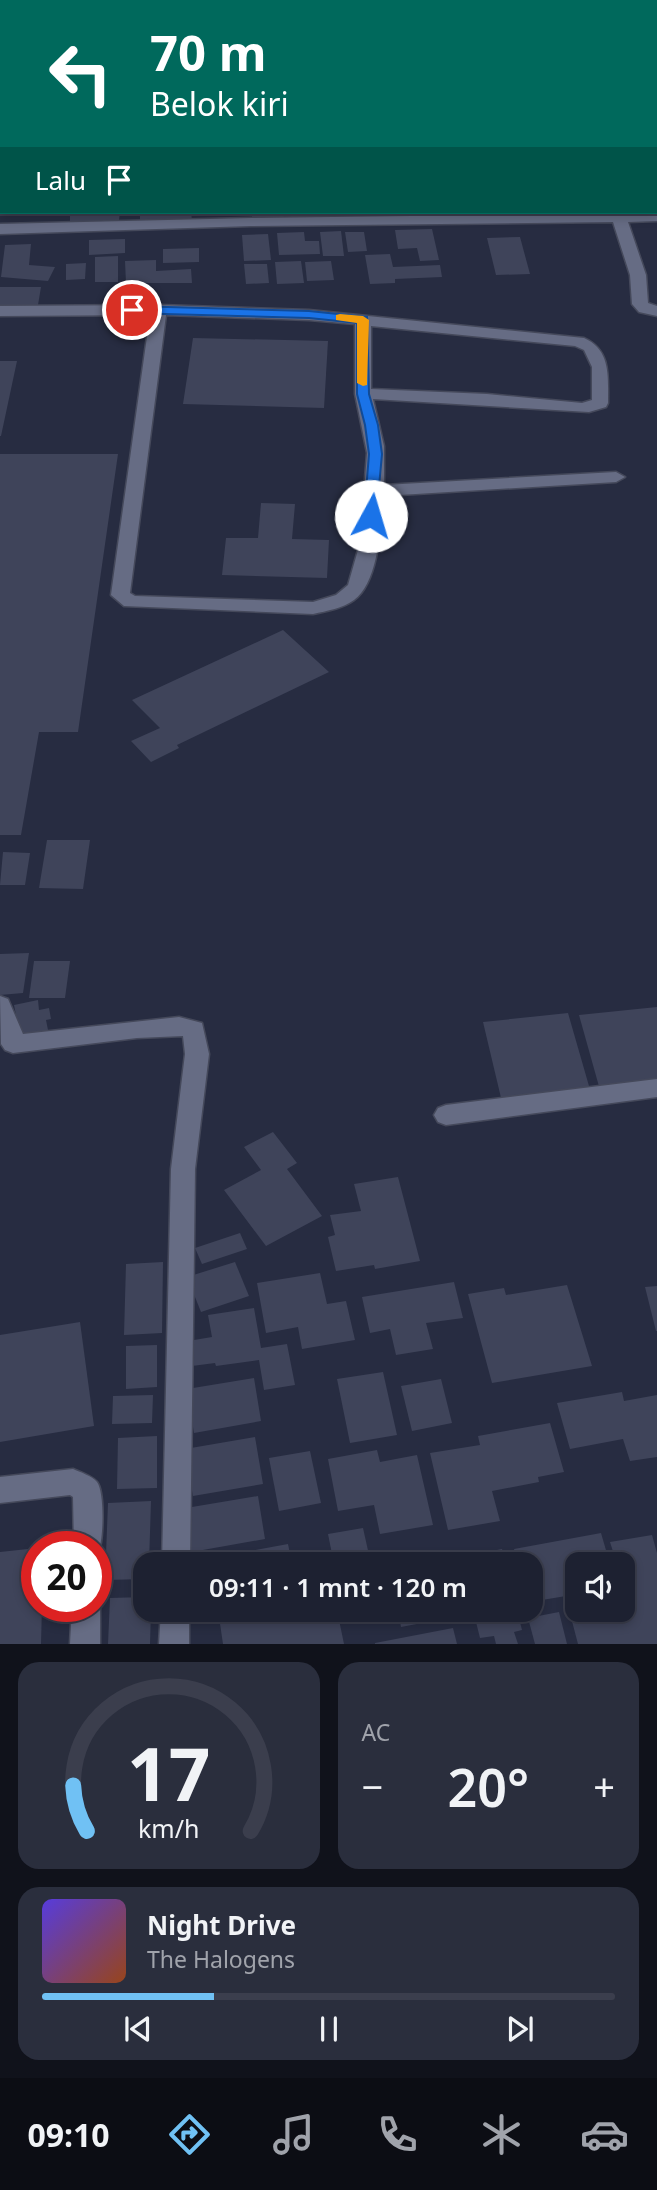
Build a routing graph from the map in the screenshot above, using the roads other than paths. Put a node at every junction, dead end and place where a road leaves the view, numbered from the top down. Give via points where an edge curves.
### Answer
1 (386, 217) edge
2 (619, 217) junction
3 (657, 217) edge
4 (0, 229) edge
5 (159, 310) junction
6 (0, 311) edge
7 (657, 311) edge
8 (363, 320) junction
9 (363, 394) junction
10 (616, 477) dead end
11 (374, 491) junction
12 (0, 1004) edge
13 (657, 1088) edge
14 (446, 1115) dead end
15 (0, 1490) edge
16 (88, 1531) edge
17 (176, 1552) edge
18 (86, 1622) edge
19 (175, 1622) edge
20 (85, 1644) edge
21 (174, 1644) edge

1 - 2 street
1 - 4 street
2 - 3 street
2 - 7 street via 638,275 640,304
5 - 6 street
5 - 8 street
5 - 11 street via 122,598 131,602 313,608 337,602 356,589 365,568
8 - 9 street
8 - 9 street via 578,341 591,347 600,367 600,403 592,407
9 - 11 street via 376,454
10 - 11 street
12 - 17 street via 13,1044 169,1027 194,1029 197,1054 183,1170
13 - 14 street
15 - 16 street via 73,1482 87,1490
18 - 20 street
19 - 21 street

